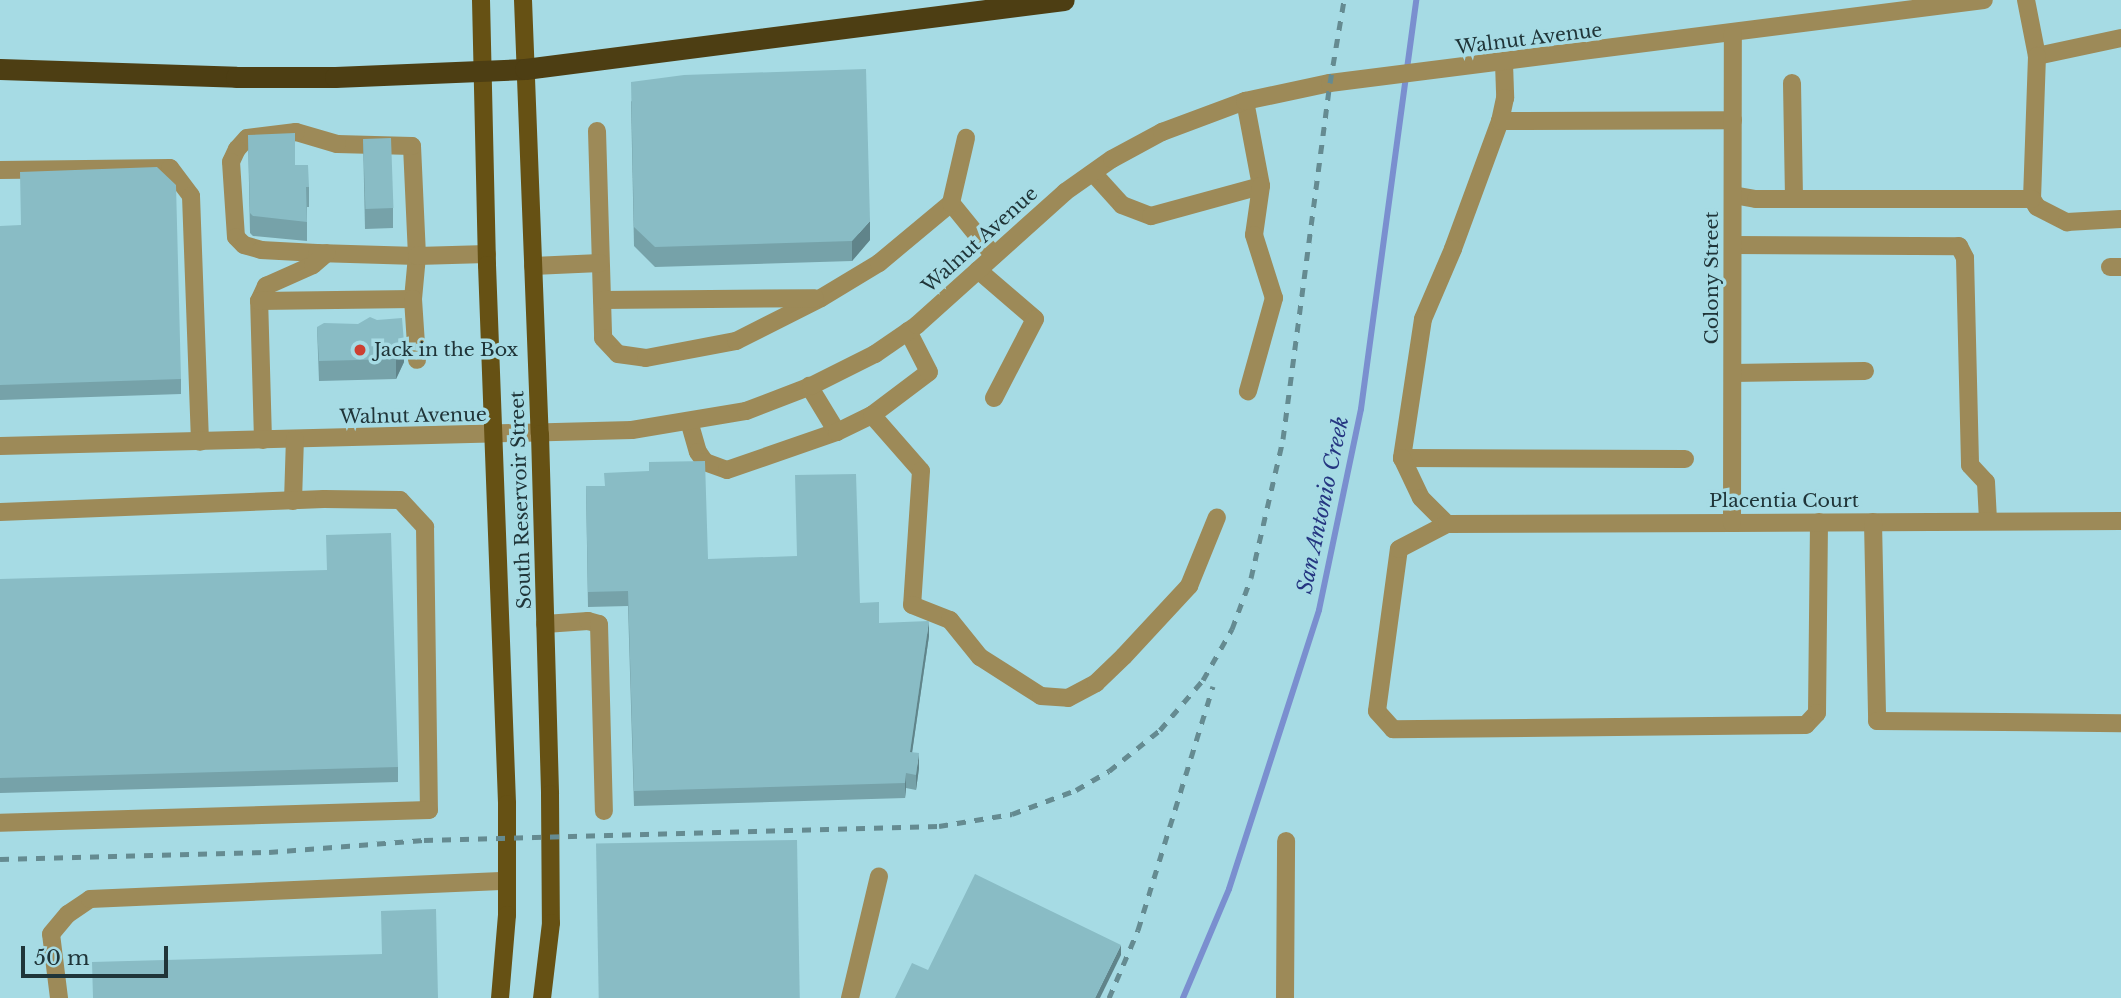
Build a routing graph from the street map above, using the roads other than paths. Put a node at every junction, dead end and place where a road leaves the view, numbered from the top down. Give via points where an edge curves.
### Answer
1 (481, 0) edge
2 (523, 0) edge
3 (1064, 0) edge
4 (1984, 0) edge
5 (2026, 0) edge
6 (1733, 34) junction
7 (2121, 38) edge
8 (2037, 56) junction
9 (1504, 63) junction
10 (0, 69) edge
11 (525, 69) junction
12 (483, 71) junction
13 (1792, 83) dead end
14 (1245, 101) junction
15 (1733, 120) junction
16 (1500, 121) junction
17 (597, 131) dead end
18 (966, 138) dead end
19 (0, 170) edge
20 (1093, 173) junction
21 (1261, 186) junction
22 (1733, 195) junction
23 (1794, 199) junction
24 (2032, 199) junction
25 (951, 203) junction
26 (2121, 219) edge
27 (1733, 245) junction
28 (327, 253) junction
29 (487, 254) junction
30 (417, 256) junction
31 (994, 256) junction
32 (600, 262) junction
33 (533, 266) junction
34 (978, 270) junction
35 (821, 298) junction
36 (413, 299) junction
37 (602, 300) junction
38 (259, 301) junction
39 (908, 331) junction
40 (417, 360) dead end
41 (1864, 371) dead end
42 (1732, 373) junction
43 (809, 386) junction
44 (1248, 391) dead end
45 (994, 398) dead end
46 (872, 415) junction
47 (689, 421) junction
48 (837, 432) junction
49 (540, 434) junction
50 (492, 435) junction
51 (295, 439) junction
52 (263, 440) junction
53 (200, 442) junction
54 (0, 446) edge
55 (1402, 458) junction
56 (1685, 460) dead end
57 (293, 501) junction
58 (0, 512) edge
59 (1217, 517) dead end
60 (1988, 521) junction
61 (2121, 521) edge
62 (1819, 522) junction
63 (1873, 522) junction
64 (1732, 523) junction
65 (1447, 524) junction
66 (545, 624) junction
67 (2121, 723) edge
68 (604, 811) dead end
69 (0, 823) edge
70 (1286, 841) dead end
71 (879, 876) dead end
72 (507, 881) junction
73 (59, 998) edge
74 (500, 998) edge
75 (542, 998) edge
76 (850, 998) edge
77 (1285, 998) edge

1 - 12 main road, South Reservoir Street
2 - 11 main road, South Reservoir Street
3 - 11 highway
4 - 6 street, Walnut Avenue
5 - 8 street
6 - 9 street, Walnut Avenue
6 - 15 street, Colony Street
7 - 8 street
8 - 24 street
9 - 14 street, Walnut Avenue via 1330,83
9 - 16 street
10 - 12 highway via 236,77
11 - 12 highway
11 - 33 main road, South Reservoir Street
12 - 29 main road, South Reservoir Street
13 - 23 street
14 - 20 street, Walnut Avenue via 1162,132
14 - 21 street
15 - 16 street
15 - 22 street, Colony Street
16 - 55 street via 1423,320
17 - 32 street
18 - 25 street
19 - 53 street via 170,168 191,196
20 - 21 street via 1122,205 1150,216
20 - 31 street, Walnut Avenue
21 - 44 street via 1254,236 1274,298
22 - 23 street
22 - 27 street, Colony Street
23 - 24 street
24 - 26 street via 2067,222
25 - 31 street
25 - 35 street via 879,264
27 - 42 street, Colony Street
27 - 60 street via 1959,246 1965,258 1970,465 1986,482
28 - 30 street
28 - 30 street via 261,250 236,237 231,162 247,138 296,132 337,144 412,146
28 - 38 street via 313,265 265,286
29 - 30 street
29 - 50 main road, South Reservoir Street
30 - 36 street
31 - 34 street, Walnut Avenue
32 - 33 street
32 - 37 street
33 - 49 main road, South Reservoir Street
34 - 39 street, Walnut Avenue
34 - 45 street via 1035,319
35 - 37 street
35 - 37 street via 736,341 646,358 618,354 603,338
36 - 38 street
36 - 40 street
38 - 52 street
39 - 43 street, Walnut Avenue via 875,354
39 - 46 street via 929,372
41 - 42 street
42 - 64 street, Colony Street
43 - 47 street, Walnut Avenue via 746,411
43 - 48 street
46 - 48 street
46 - 59 street via 921,471 912,605 950,620 980,657 1041,696 1068,698 1096,683 1124,656 1189,586
47 - 48 street via 705,462 727,470
47 - 49 street, Walnut Avenue
49 - 50 street, Walnut Avenue
49 - 66 main road, South Reservoir Street
50 - 51 street, Walnut Avenue
50 - 72 main road, South Reservoir Street
51 - 52 street, Walnut Avenue
51 - 57 street
52 - 53 street, Walnut Avenue
53 - 54 street, Walnut Avenue
55 - 56 street
55 - 65 street via 1421,498
57 - 58 street
57 - 69 street via 400,499 425,527 429,810
60 - 61 street, Placentia Court
60 - 63 street, Placentia Court
62 - 63 street, Placentia Court
62 - 64 street, Placentia Court
62 - 65 street via 1817,713 1806,725 1393,729 1377,711 1399,549
63 - 67 street via 1877,720
64 - 65 street, Placentia Court
66 - 68 street via 599,624
66 - 75 main road, South Reservoir Street via 551,923
70 - 77 street
71 - 76 street
72 - 73 street via 90,899 68,914 51,934
72 - 74 main road, South Reservoir Street

